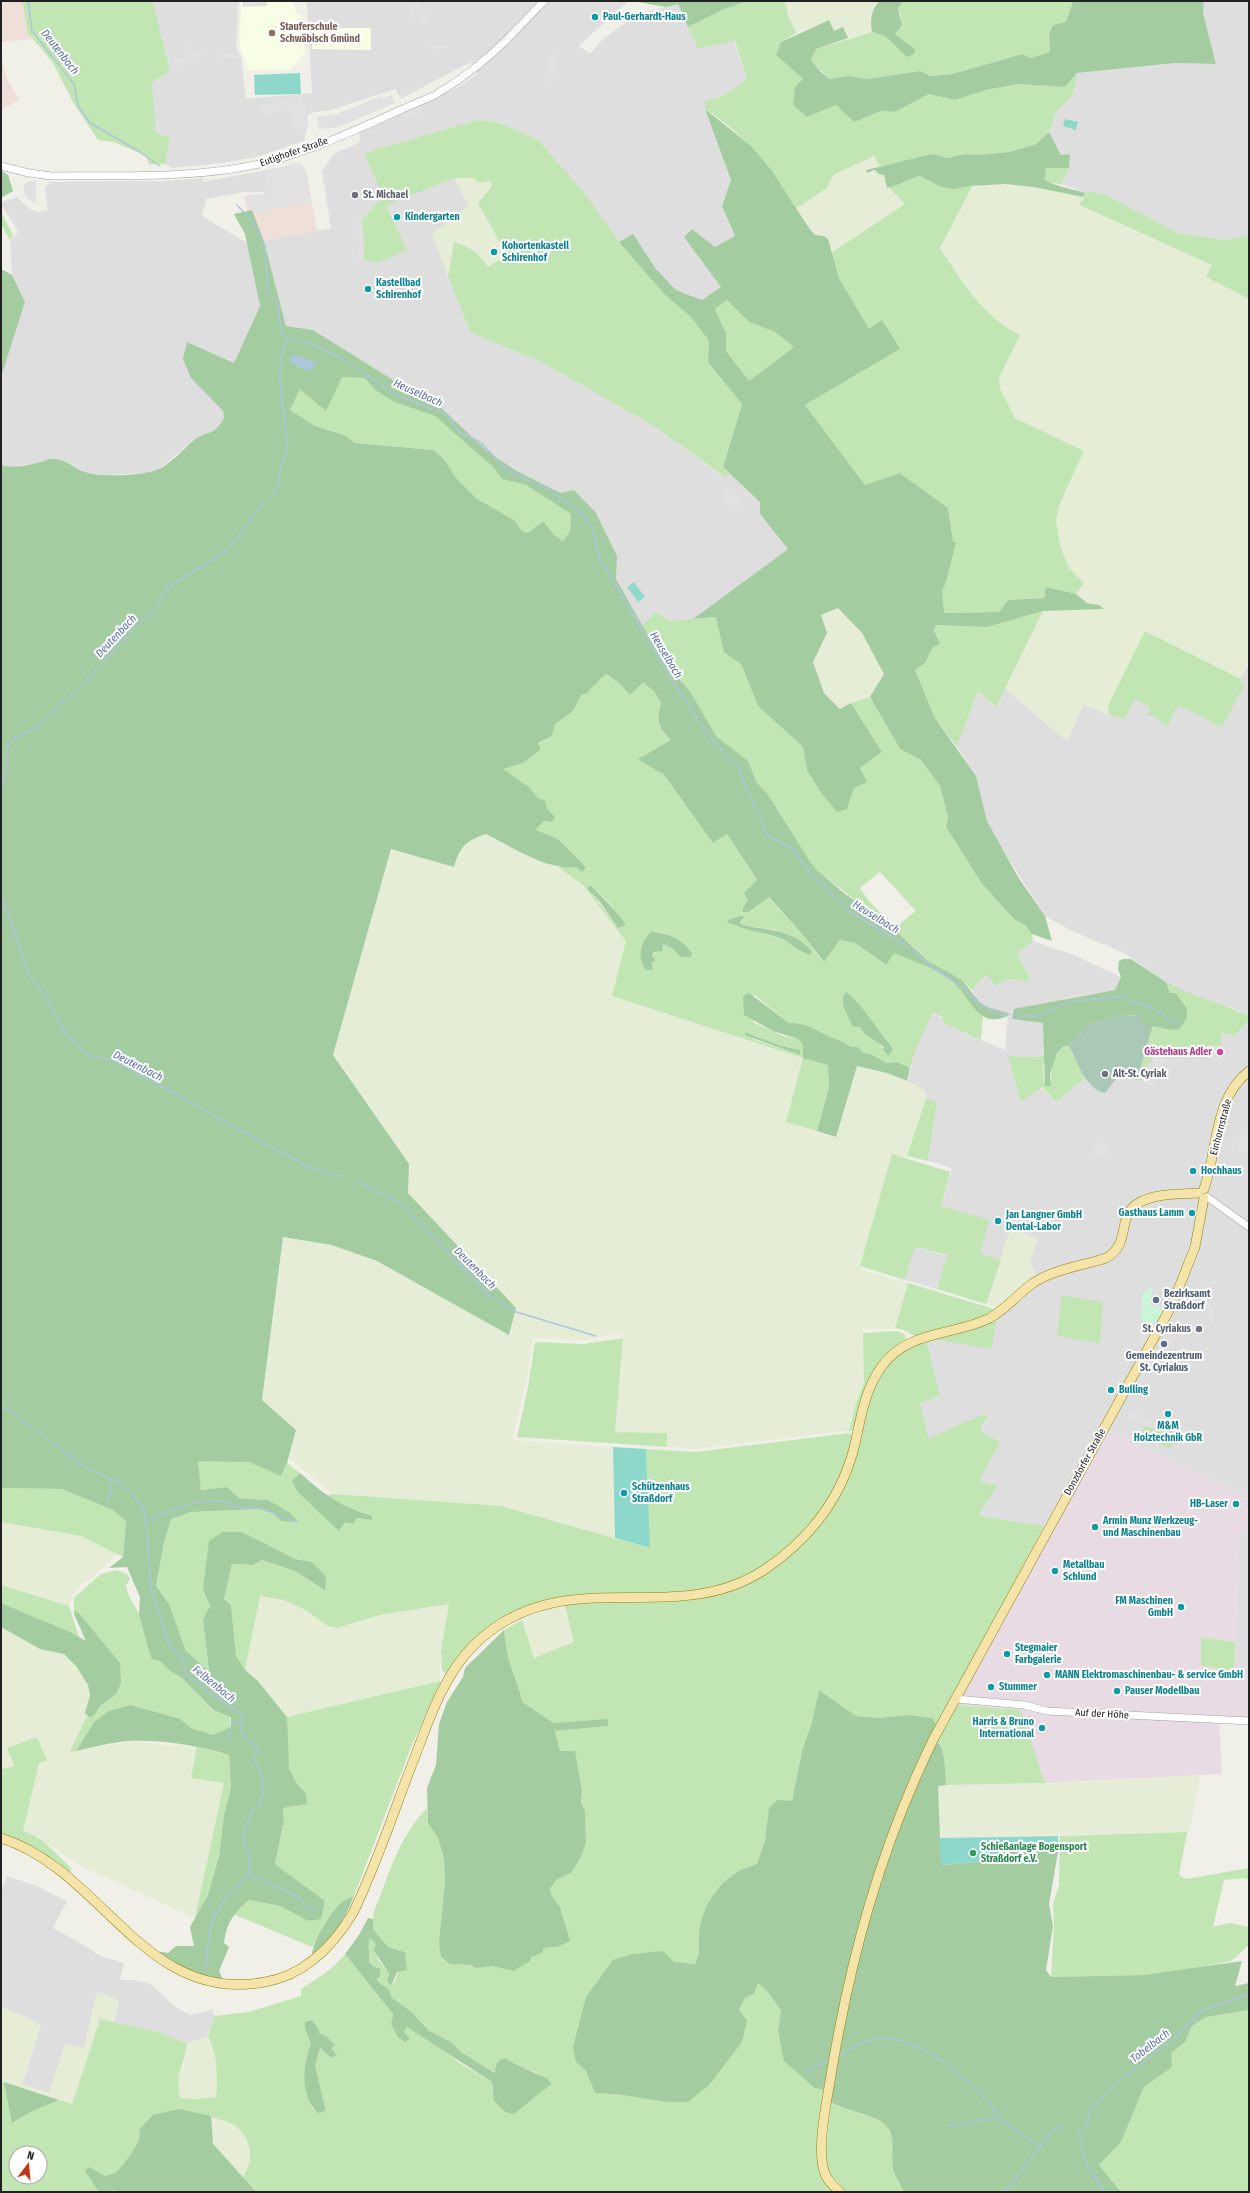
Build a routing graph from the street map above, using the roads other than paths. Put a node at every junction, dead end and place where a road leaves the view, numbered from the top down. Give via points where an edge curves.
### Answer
1 (544, 1) edge
2 (1, 166) edge
3 (1249, 1071) edge
4 (1203, 1194) junction
5 (1249, 1227) edge
6 (956, 1699) junction
7 (1249, 1721) edge
8 (1, 1838) edge
9 (840, 2192) edge

1 - 2 street, Eutighofer Straße via 489,58 453,84 427,98 285,157 239,168 199,173 51,176
3 - 4 main road, Einhornstraße via 1233,1087 1226,1102
4 - 5 street
4 - 6 main road, Donzdorfer Straße via 1194,1252 1172,1305
4 - 8 main road via 1150,1198 1137,1203 1127,1216 1122,1240 1106,1258 1042,1278 996,1314 964,1329 928,1336 896,1351 885,1362 868,1389 852,1455 830,1505 795,1547 763,1570 733,1584 688,1595 595,1597 555,1601 524,1611 505,1621 471,1649 458,1664 436,1703 353,1913 333,1942 299,1970 268,1982 240,1985 210,1982 178,1971 138,1943 84,1890 56,1867 30,1850
6 - 7 street, Auf der Höhe via 1024,1705 1047,1711
6 - 9 main road, Donzdorfer Straße via 914,1781 885,1850 846,1994 828,2093 822,2153 826,2176

